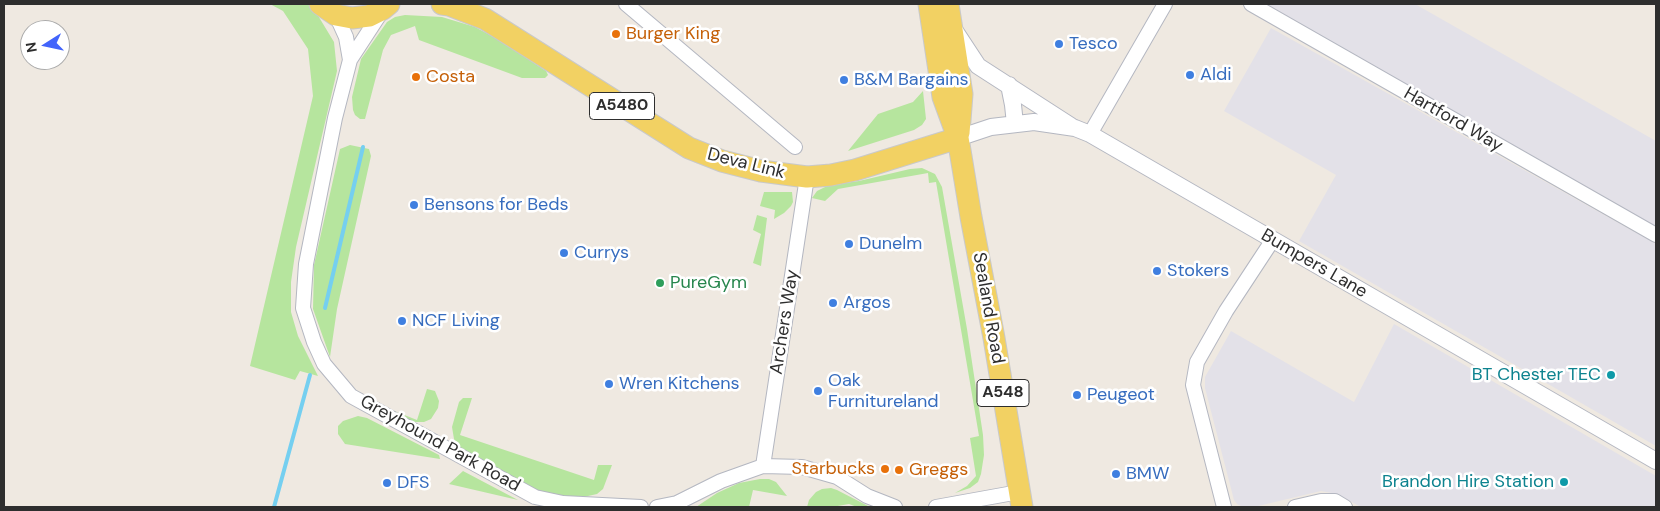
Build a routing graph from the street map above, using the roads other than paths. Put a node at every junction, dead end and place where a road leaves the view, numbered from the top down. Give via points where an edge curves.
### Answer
1 (447, 4) edge
2 (626, 4) edge
3 (929, 4) edge
4 (948, 4) edge
5 (1165, 4) edge
6 (1251, 4) edge
7 (388, 5) edge
8 (328, 9) edge
9 (952, 26) junction
10 (350, 60) junction
11 (1009, 85) junction
12 (1015, 124) junction
13 (1082, 131) junction
14 (958, 138) junction
15 (795, 147) dead end
16 (807, 177) junction
17 (1656, 235) edge
18 (1272, 241) junction
19 (1656, 461) edge
20 (763, 466) junction
21 (1020, 499) edge
22 (562, 505) edge
23 (641, 507) edge
24 (656, 507) edge
25 (895, 507) edge
26 (936, 507) edge
27 (1224, 507) edge
28 (1295, 507) edge
29 (1345, 507) edge

1 - 16 main road, Deva Link / A5480 via 485,20 689,148 761,171
2 - 15 street
3 - 14 main road, Sealand Road / A548 via 943,97
4 - 9 main road, Sealand Road / A548
5 - 13 street
6 - 17 street, Hartford Way
7 - 8 main road via 369,16 352,18
7 - 10 street, Greyhound Park Road
8 - 10 street, Greyhound Park Road via 346,37
9 - 11 street via 978,66
9 - 14 main road, Sealand Road / A548 via 962,94
10 - 22 street, Greyhound Park Road via 306,264 304,308 324,364 351,396 535,497
11 - 12 street
11 - 13 street
12 - 13 street, Bumpers Lane via 1034,122
12 - 14 street, Bumpers Lane via 991,127
13 - 18 street, Bumpers Lane
14 - 16 main road, Deva Link / A5480 via 855,170
14 - 21 main road, Sealand Road / A548
16 - 20 street, Archers Way
18 - 19 street, Bumpers Lane
18 - 27 street via 1197,362 1193,385
20 - 24 street via 721,481 677,503
20 - 25 street via 802,467 837,477 867,496
21 - 26 street
22 - 23 street, Greyhound Park Road
28 - 29 street via 1332,501

